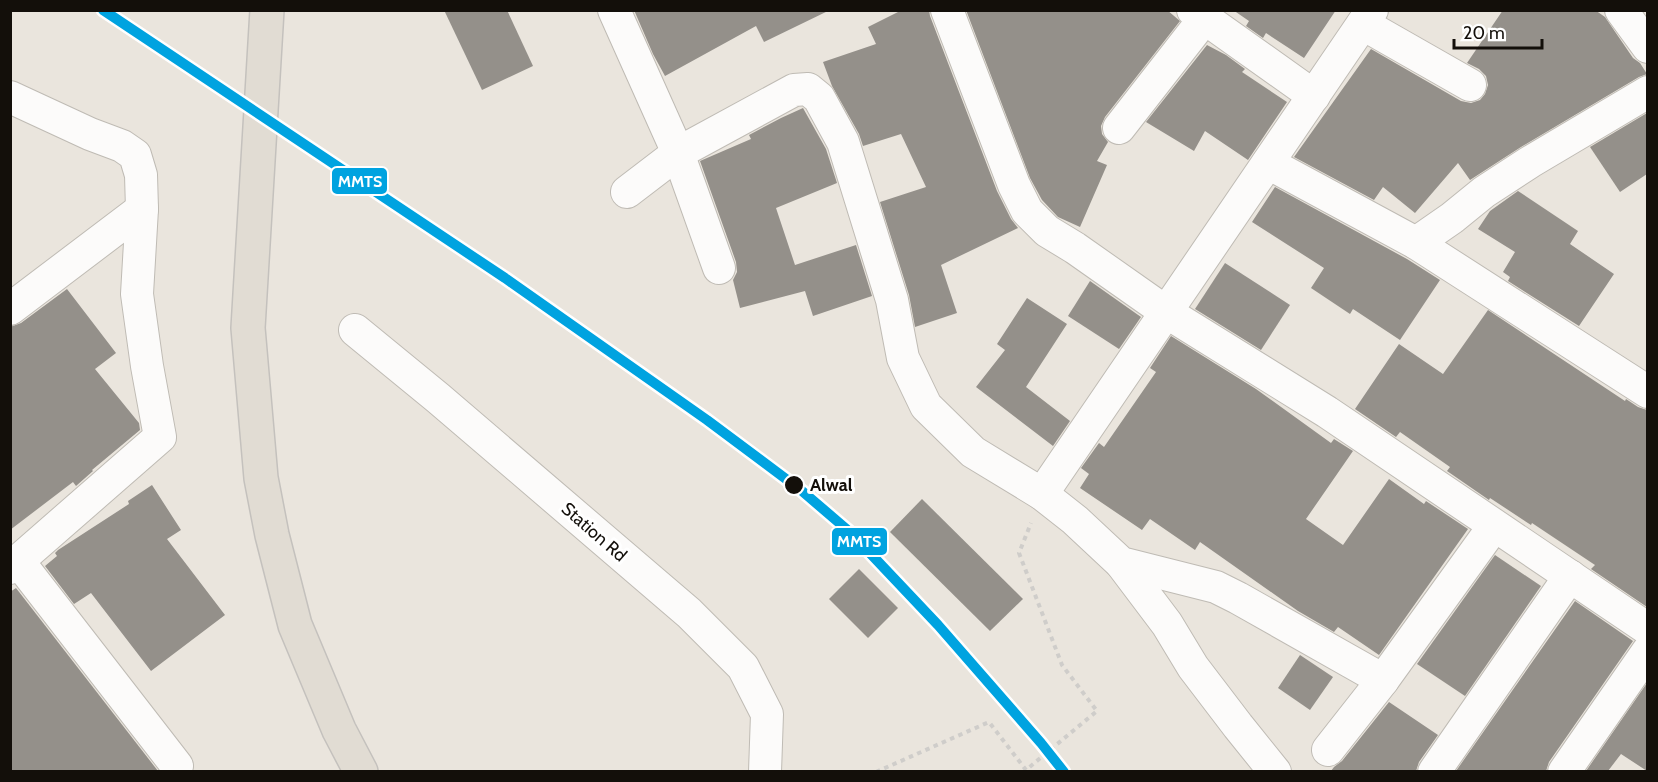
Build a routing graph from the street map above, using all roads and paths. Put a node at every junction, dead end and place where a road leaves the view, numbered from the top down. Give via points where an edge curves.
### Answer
1 (267, 10) edge
2 (614, 10) edge
3 (947, 10) edge
4 (1632, 14) edge
5 (1199, 15) edge
6 (1367, 17) edge
7 (1647, 47) edge
8 (1470, 85) dead end
9 (1647, 92) edge
10 (1314, 96) junction
11 (10, 97) edge
12 (1119, 128) dead end
13 (678, 153) junction
14 (1268, 163) junction
15 (627, 192) dead end
16 (142, 209) junction
17 (1416, 243) junction
18 (719, 268) dead end
19 (10, 309) edge
20 (1166, 312) junction
21 (355, 330) dead end
22 (1647, 392) edge
23 (1042, 494) junction
24 (1494, 526) junction
25 (1121, 563) junction
26 (15, 565) edge
27 (1570, 576) junction
28 (1647, 629) edge
29 (1647, 651) edge
30 (1383, 680) junction
31 (1328, 750) dead end
32 (177, 766) dead end
33 (361, 771) edge
34 (765, 771) edge
35 (876, 771) edge
36 (1026, 771) edge
37 (1275, 771) edge
38 (1434, 771) edge
39 (1564, 771) edge

1 - 33 main road via 248,328 261,478 295,625 339,730
2 - 13 street
3 - 20 street via 1027,211 1047,231
4 - 7 street
5 - 10 street
5 - 12 street
6 - 8 street
6 - 10 street
9 - 17 street via 1484,192
10 - 14 street
11 - 16 street via 135,155 141,175
13 - 15 street
13 - 18 street
13 - 23 street via 794,90 808,89 819,98 843,142 892,300 903,358 926,406 973,452
14 - 17 street
14 - 20 street
16 - 19 street
16 - 26 street via 137,294 160,437
17 - 22 street
20 - 23 street
20 - 24 street via 1327,412
21 - 34 street, Station Rd via 680,606 743,667 767,714
23 - 25 street
23 - 36 path via 1019,553 1062,665 1096,711
24 - 27 street
24 - 30 street
25 - 30 street via 1216,588
25 - 37 street via 1167,624 1193,667
26 - 32 street
27 - 28 street
27 - 38 street
29 - 39 street
30 - 31 street
35 - 36 path via 989,722

